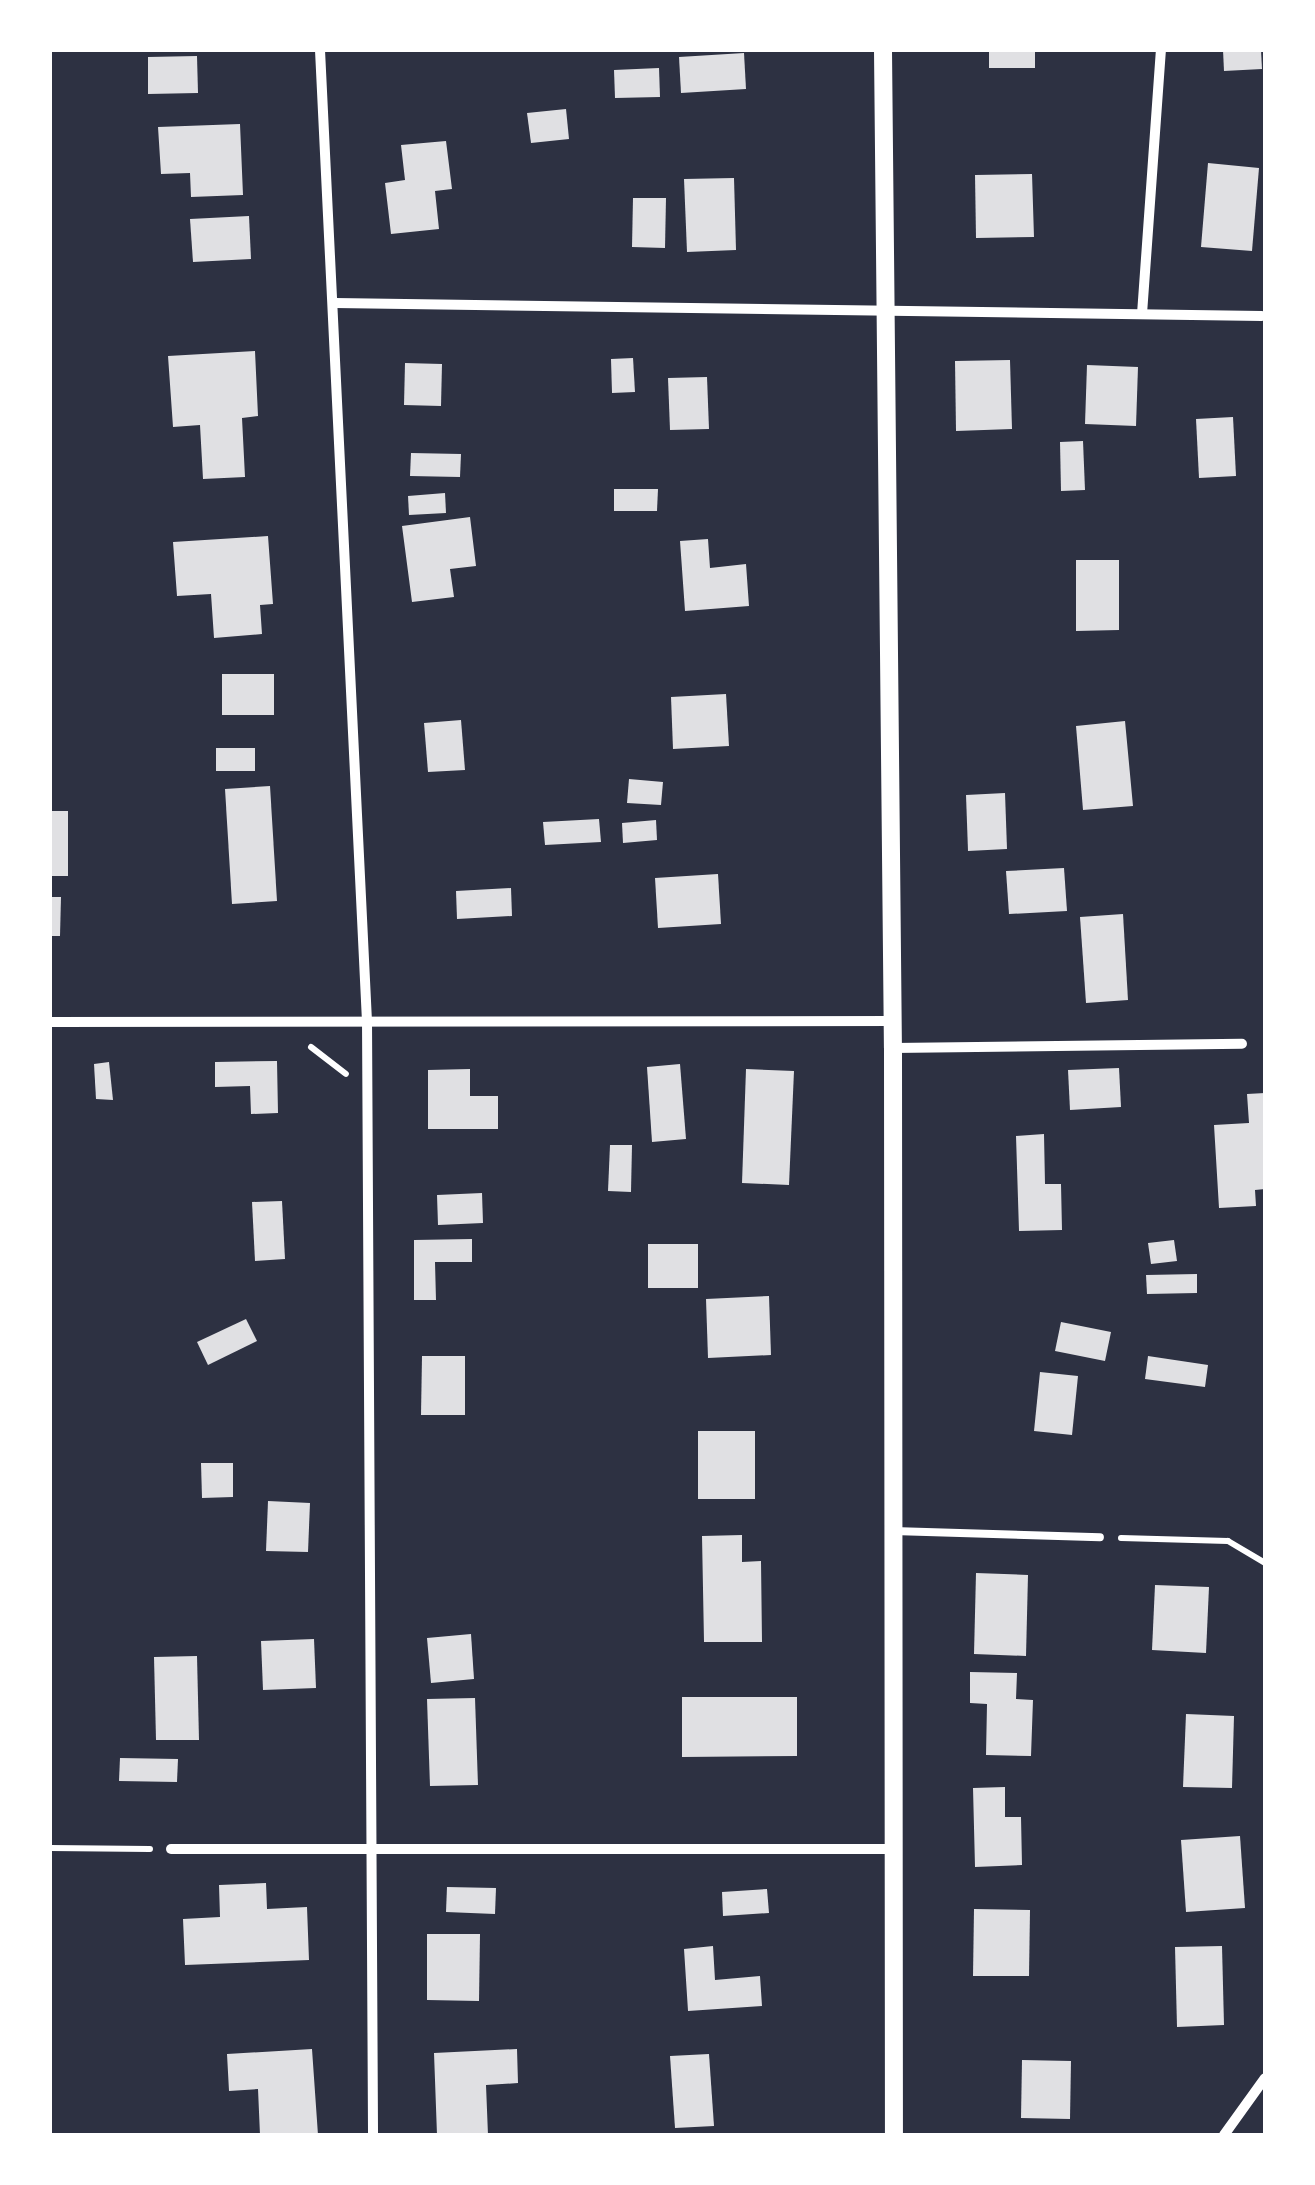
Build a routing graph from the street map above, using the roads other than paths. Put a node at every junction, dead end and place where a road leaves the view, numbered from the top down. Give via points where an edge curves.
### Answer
1 (320, 50) edge
2 (883, 50) edge
3 (1162, 50) edge
4 (335, 303) junction
5 (886, 313) junction
6 (1142, 314) junction
7 (1262, 316) dead end
8 (368, 1020) junction
9 (893, 1021) junction
10 (50, 1022) edge
11 (1242, 1044) dead end
12 (893, 1048) junction
13 (893, 1531) junction
14 (1100, 1537) road end
15 (370, 1847) junction
16 (171, 1849) road end
17 (893, 1849) junction
18 (1265, 2078) edge
19 (373, 2135) edge
20 (894, 2135) edge
21 (1224, 2135) edge

1 - 4 street
2 - 5 street
3 - 6 street
4 - 5 street
4 - 8 street
5 - 6 street
5 - 9 street
6 - 7 street
8 - 9 street
8 - 10 street
8 - 15 street
9 - 12 street
11 - 12 street
12 - 13 street
13 - 14 lane
13 - 17 street
15 - 16 street
15 - 17 street
15 - 19 street
17 - 20 street
18 - 21 street

